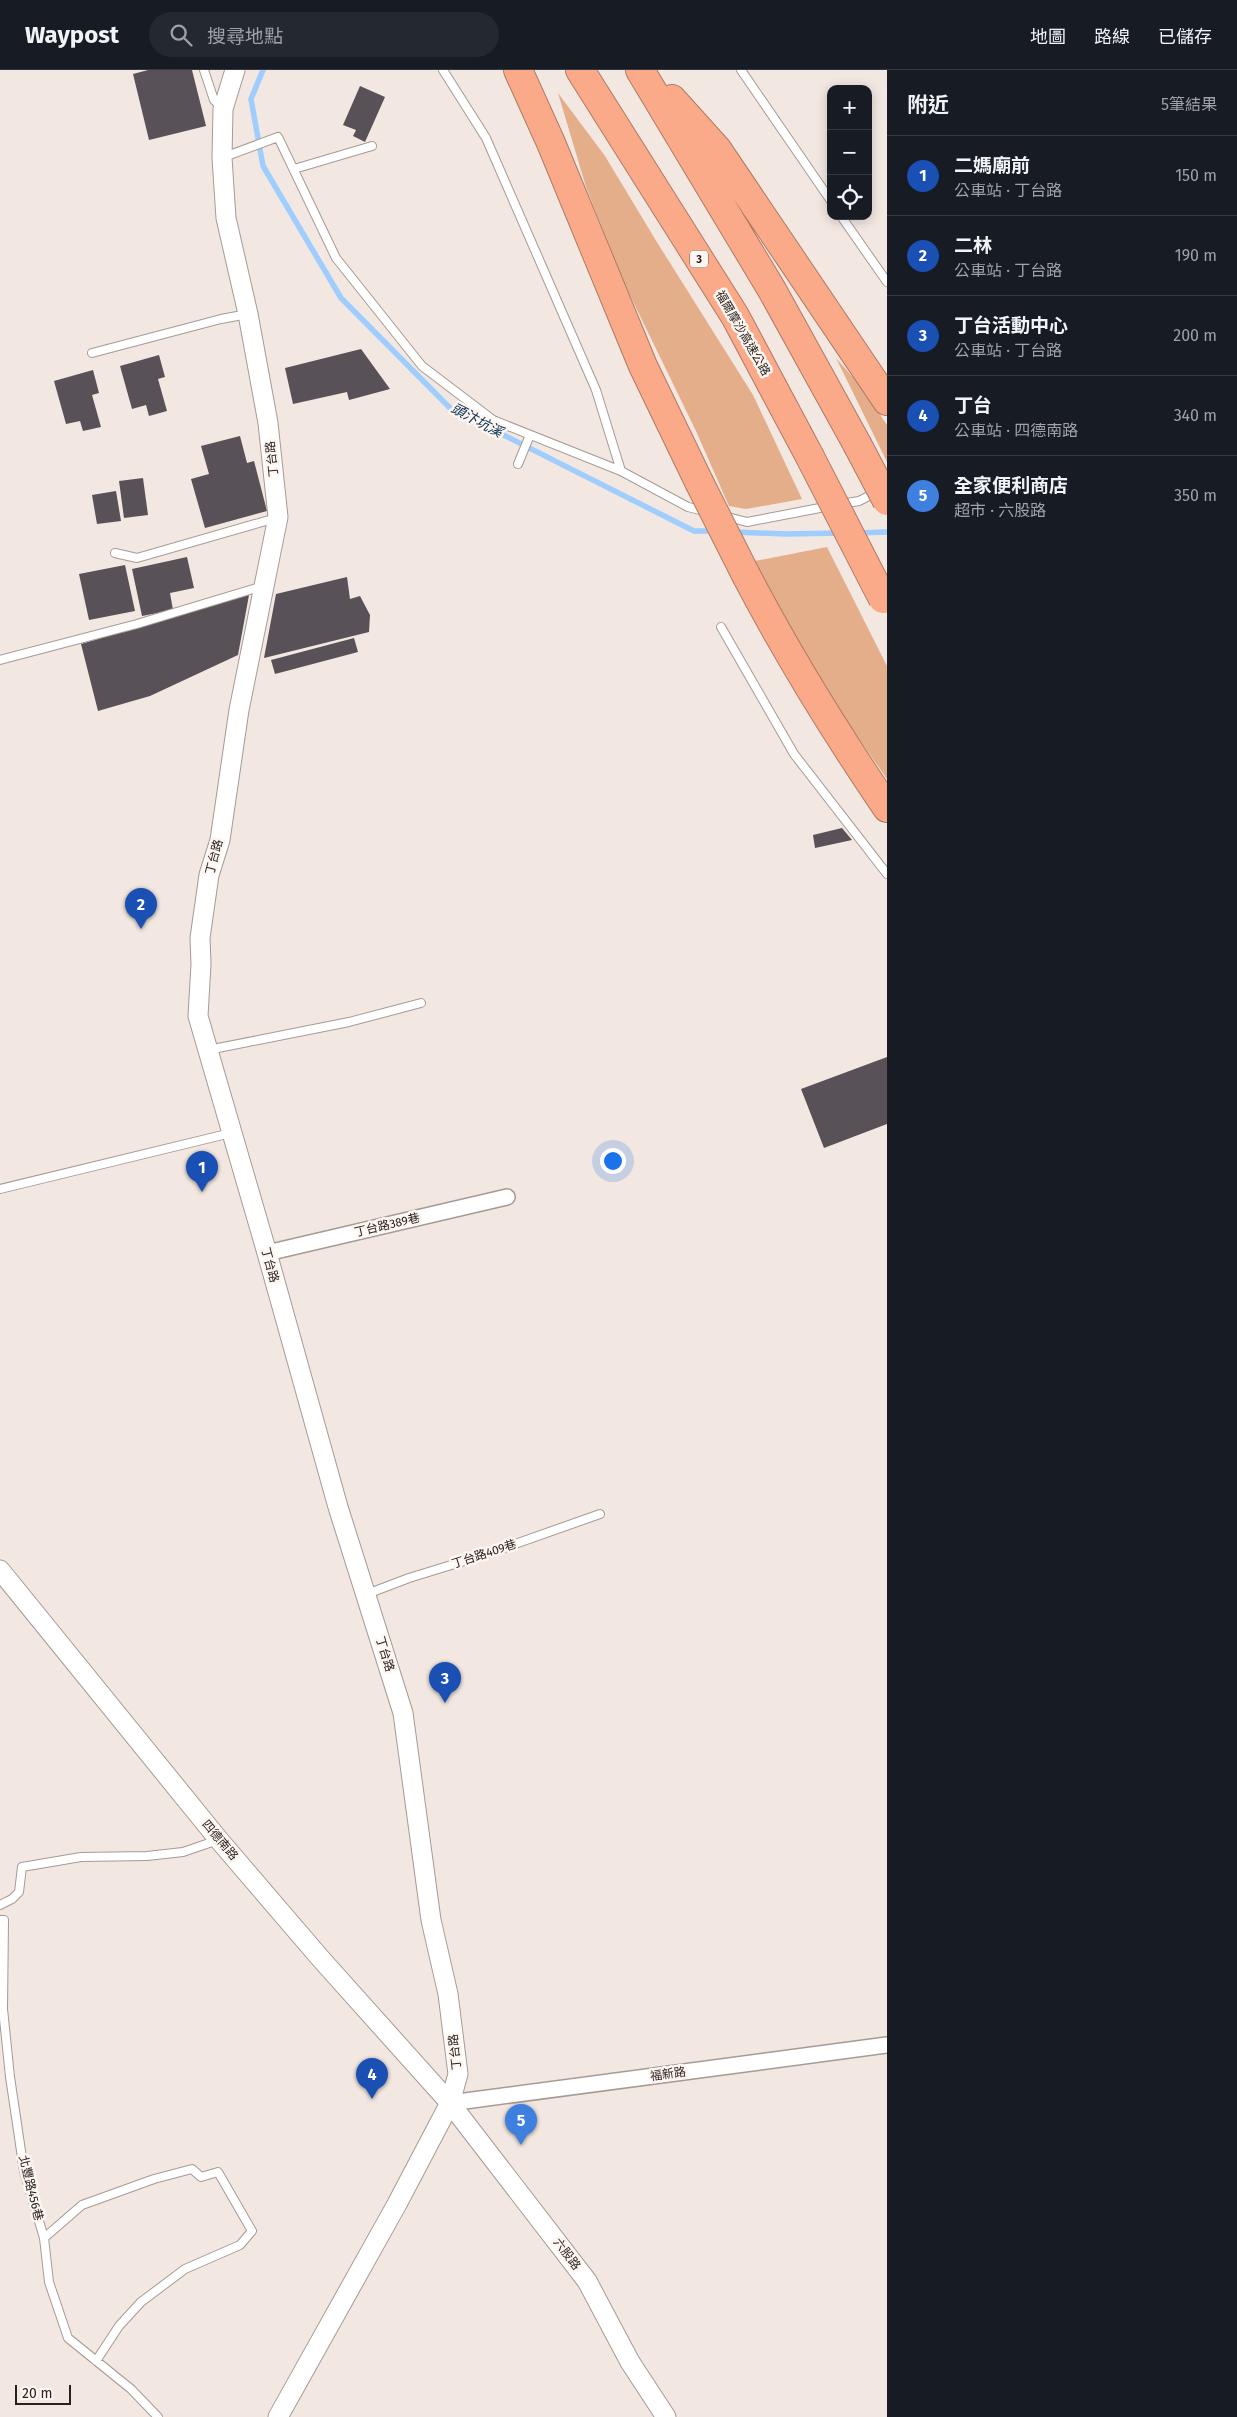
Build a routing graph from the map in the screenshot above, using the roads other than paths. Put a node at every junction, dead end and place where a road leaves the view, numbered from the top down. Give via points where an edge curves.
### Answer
1 (204, 70) edge
2 (235, 70) edge
3 (443, 70) edge
4 (518, 70) edge
5 (580, 70) edge
6 (640, 70) edge
7 (645, 70) edge
8 (741, 70) edge
9 (223, 109) junction
10 (372, 146) dead end
11 (222, 158) junction
12 (294, 169) junction
13 (827, 195) edge
14 (844, 220) edge
15 (887, 282) edge
16 (248, 314) junction
17 (92, 353) dead end
18 (887, 401) edge
19 (530, 435) junction
20 (518, 464) dead end
21 (621, 471) junction
22 (887, 487) edge
23 (887, 501) edge
24 (278, 517) junction
25 (115, 553) dead end
26 (264, 585) junction
27 (885, 602) edge
28 (721, 627) dead end
29 (0, 660) edge
30 (887, 808) edge
31 (887, 874) edge
32 (421, 1003) dead end
33 (208, 1050) junction
34 (232, 1133) junction
35 (0, 1188) edge
36 (507, 1197) dead end
37 (267, 1253) junction
38 (600, 1514) dead end
39 (0, 1570) edge
40 (367, 1594) junction
41 (219, 1840) junction
42 (0, 1905) edge
43 (0, 1920) edge
44 (887, 2045) edge
45 (450, 2103) junction
46 (44, 2238) junction
47 (96, 2361) junction
48 (158, 2417) edge
49 (278, 2417) edge
50 (666, 2417) edge

1 - 9 lane via 214,100
2 - 9 street, 丁台路
3 - 21 lane via 486,138 596,390
4 - 30 highway, bridge via 643,366 699,482 805,682
5 - 27 highway, 福爾摩沙高速公路 / 3, bridge via 735,316
6 - 23 highway, bridge via 772,290
7 - 18 highway via 716,149
8 - 13 lane
9 - 11 street, 丁台路
10 - 12 lane
11 - 12 lane via 278,137
11 - 16 street, 丁台路 via 226,218
12 - 19 lane via 336,258 422,366 494,420
14 - 15 lane
16 - 17 lane
16 - 24 street, 丁台路 via 268,423
19 - 20 lane
19 - 21 lane
21 - 22 lane via 688,508 747,522 860,500
24 - 25 lane via 137,558
24 - 26 street, 丁台路
26 - 29 lane via 138,624
26 - 33 street, 丁台路 via 200,938 198,1016
28 - 31 lane via 794,754
32 - 33 lane via 349,1022
33 - 34 street, 丁台路
34 - 35 lane
34 - 37 street, 丁台路
36 - 37 street, 丁台路389巷
37 - 40 street, 丁台路 via 338,1507
38 - 40 lane, 丁台路409巷
39 - 41 street, 四德南路
40 - 45 street, 丁台路 via 404,1713 431,1920 448,1994 458,2074
41 - 42 lane via 184,1852 81,1857 22,1867 19,1892
41 - 45 street, 四德南路
43 - 46 lane, 北豐路456巷 via 4,1920 3,2009 10,2077 24,2171
44 - 45 street, 福新路
45 - 49 street, 丁台路
45 - 50 street, 六股路 via 588,2282 630,2362
46 - 47 lane, 北豐路456巷 via 49,2282 68,2338
46 - 47 lane via 82,2205 192,2169 201,2177 218,2172 252,2231 240,2244 185,2269 141,2302 119,2326
47 - 48 lane, 北豐路456巷 via 131,2389

